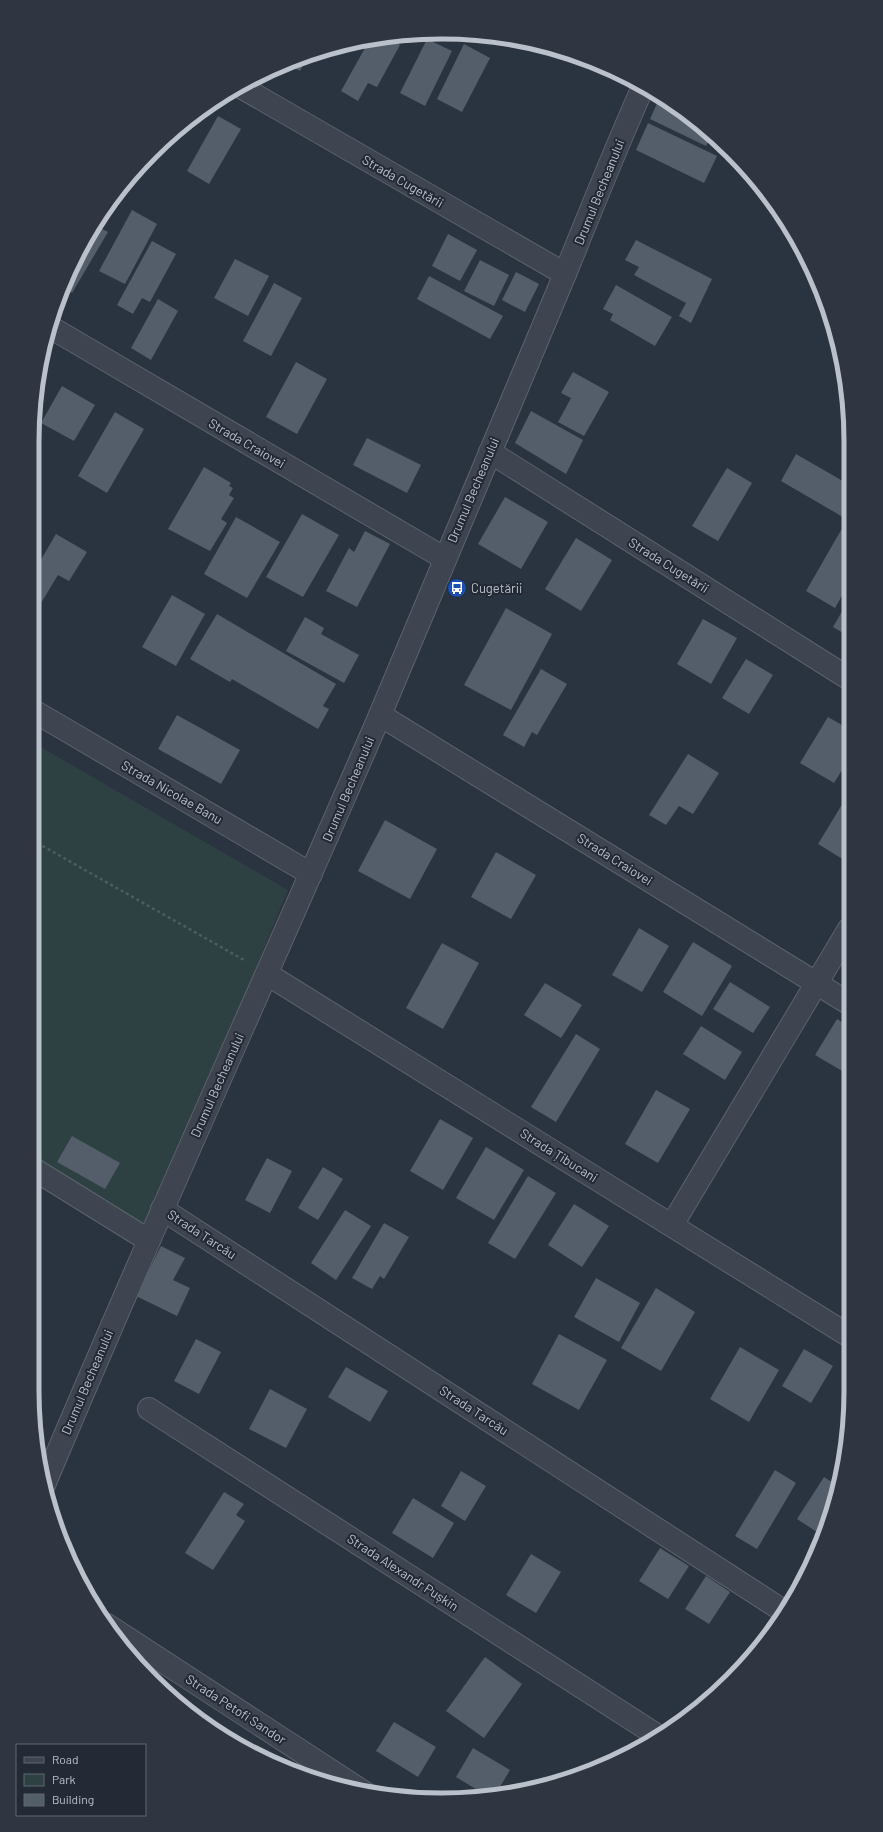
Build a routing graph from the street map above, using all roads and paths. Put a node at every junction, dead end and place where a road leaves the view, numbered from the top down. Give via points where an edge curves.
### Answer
1 (246, 90) edge
2 (641, 92) edge
3 (565, 274) junction
4 (55, 330) edge
5 (490, 452) junction
6 (444, 558) junction
7 (844, 675) edge
8 (39, 714) edge
9 (380, 715) junction
10 (39, 844) edge
11 (311, 874) junction
12 (844, 937) edge
13 (238, 957) dead end
14 (267, 974) junction
15 (816, 983) junction
16 (844, 1000) edge
17 (39, 1172) edge
18 (162, 1209) junction
19 (672, 1225) junction
20 (148, 1240) junction
21 (844, 1333) edge
22 (149, 1409) dead end
23 (48, 1475) edge
24 (780, 1608) edge
25 (120, 1634) edge
26 (653, 1733) edge
27 (349, 1782) edge

1 - 3 street, Strada Cugetării
2 - 3 street, Drumul Becheanului
3 - 5 street, Drumul Becheanului
4 - 6 street, Strada Craiovei
5 - 6 street, Drumul Becheanului
5 - 7 street, Strada Cugetării
6 - 9 street, Drumul Becheanului
8 - 11 street, Strada Nicolae Banu
9 - 11 street, Drumul Becheanului
9 - 15 street, Strada Craiovei
10 - 13 path
11 - 14 street, Drumul Becheanului
12 - 15 street
14 - 18 street, Drumul Becheanului
14 - 19 street, Strada Țibucani
15 - 16 street, Strada Craiovei
15 - 19 street
17 - 20 street
18 - 20 street, Drumul Becheanului
18 - 24 street, Strada Tarcău
19 - 21 street, Strada Țibucani
20 - 23 street, Drumul Becheanului
22 - 26 street, Strada Alexandr Pușkin
25 - 27 street, Strada Petofi Sandor

